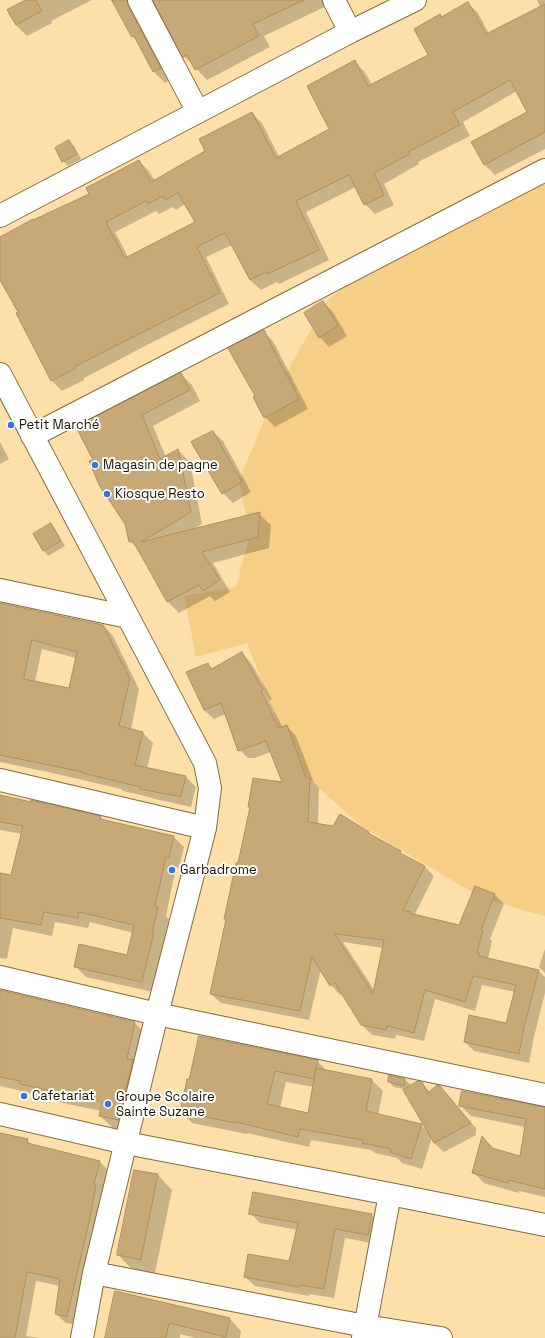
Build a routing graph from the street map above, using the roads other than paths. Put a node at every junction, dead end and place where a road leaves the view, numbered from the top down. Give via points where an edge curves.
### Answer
1 (139, 0) edge
2 (334, 0) edge
3 (415, 0) edge
4 (350, 32) junction
5 (198, 112) junction
6 (545, 170) edge
7 (0, 216) edge
8 (0, 374) edge
9 (32, 436) junction
10 (0, 590) edge
11 (128, 617) junction
12 (0, 780) edge
13 (205, 828) junction
14 (0, 978) edge
15 (157, 1014) junction
16 (545, 1095) edge
17 (0, 1114) edge
18 (126, 1143) junction
19 (390, 1194) junction
20 (545, 1225) edge
21 (94, 1273) junction
22 (364, 1332) edge
23 (82, 1338) edge
24 (441, 1338) edge

1 - 5 street
2 - 4 street
3 - 4 street
4 - 5 street
5 - 7 street
6 - 9 street
8 - 9 street
9 - 11 street
10 - 11 street
11 - 13 street via 205,763 210,788
12 - 13 street
13 - 15 street
14 - 15 street
15 - 16 street
15 - 18 street
17 - 18 street
18 - 19 street
18 - 21 street
19 - 20 street
19 - 22 street
21 - 22 street
21 - 23 street
22 - 24 street

